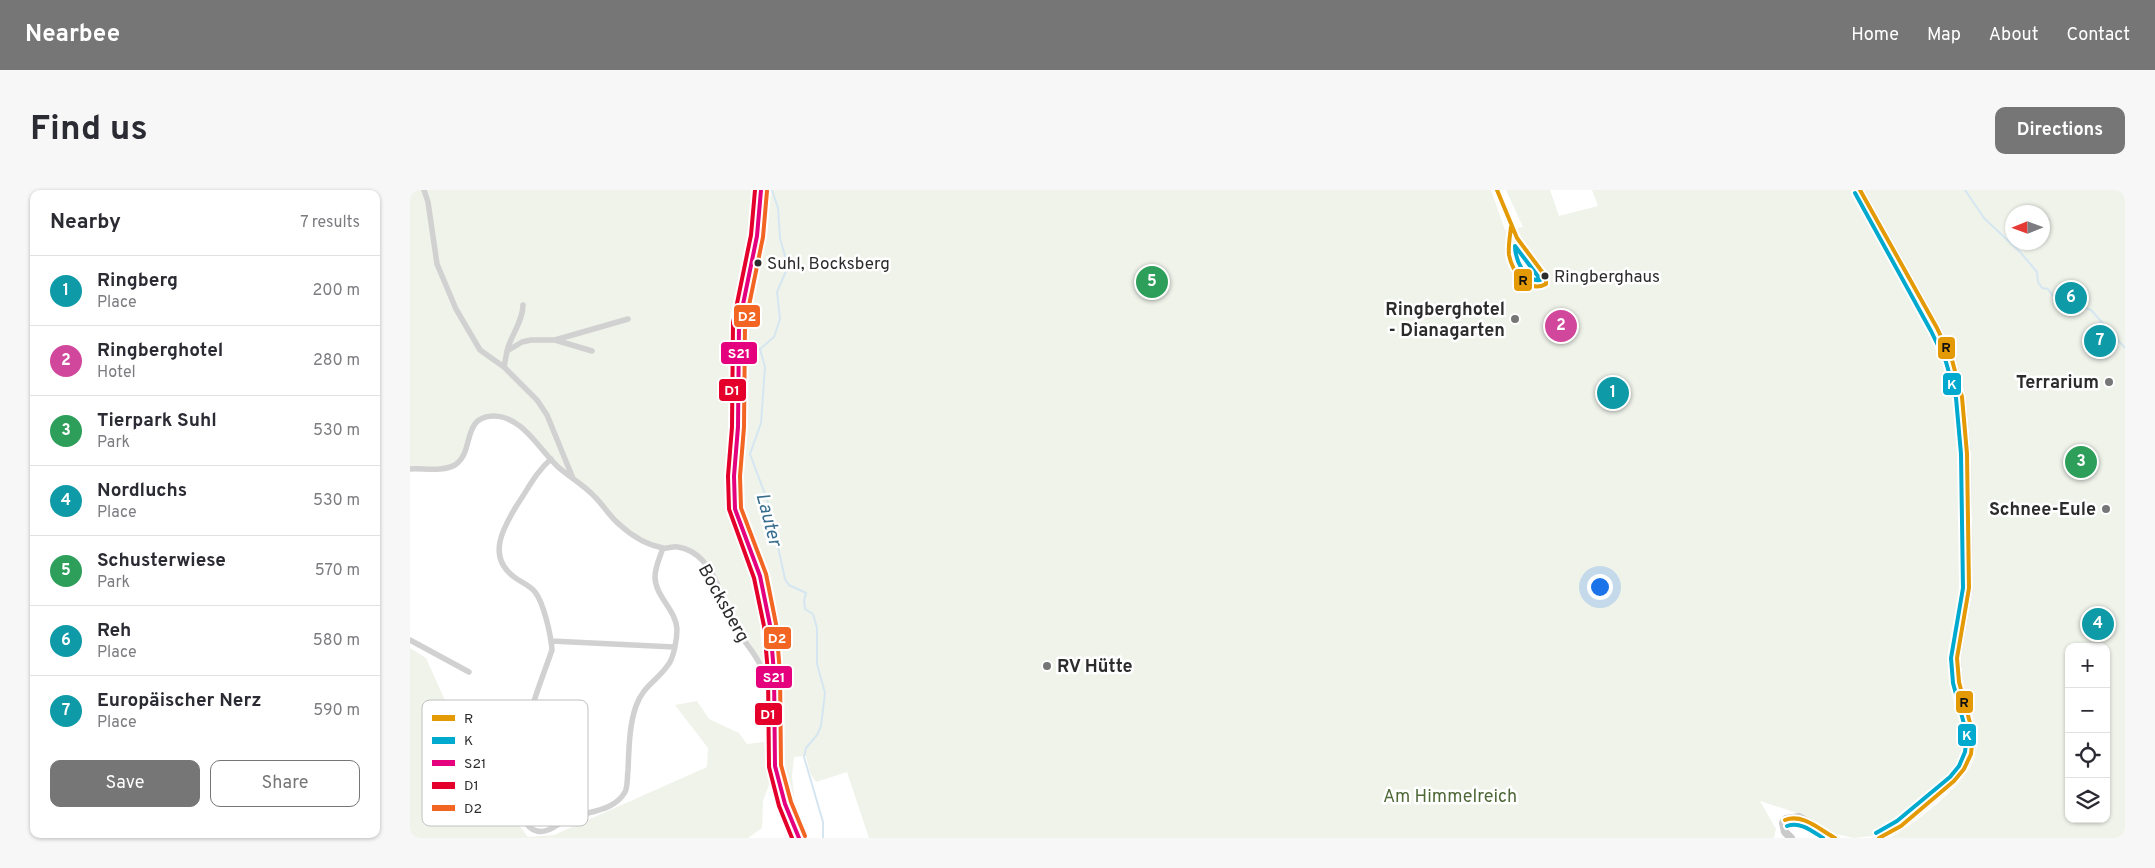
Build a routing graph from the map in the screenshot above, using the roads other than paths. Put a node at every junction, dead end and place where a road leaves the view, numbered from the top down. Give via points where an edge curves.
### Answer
1 (424, 190) edge
2 (761, 190) edge
3 (1860, 190) edge
4 (523, 305) dead end
5 (628, 319) dead end
6 (555, 340) junction
7 (507, 351) junction
8 (592, 351) dead end
9 (504, 366) junction
10 (551, 459) junction
11 (410, 469) edge
12 (572, 476) junction
13 (663, 548) junction
14 (410, 640) edge
15 (551, 642) junction
16 (674, 647) junction
17 (469, 672) dead end
18 (535, 700) edge
19 (774, 706) junction
20 (588, 812) edge
21 (528, 826) edge
22 (555, 826) edge
23 (799, 838) edge
24 (1791, 838) edge
25 (1835, 838) edge
26 (1879, 838) edge

1 - 9 street via 438,264 449,296 480,350
2 - 19 street via 757,236 739,324 735,509 760,576 770,625
3 - 26 main road via 1952,360 1962,397 1967,454 1969,574 1957,658 1959,682 1972,734 1971,754 1954,781 1901,826
4 - 7 street via 523,313
5 - 6 street
6 - 7 street via 522,342
6 - 8 street
7 - 9 street
9 - 12 street via 529,390 547,415
10 - 11 street, Bocksberg via 510,420 484,416 475,422 462,459 453,466
10 - 12 street, Bocksberg
10 - 15 street via 537,473 503,528 499,552 506,570 537,593
12 - 13 street, Bocksberg via 631,535
13 - 16 street via 655,578 677,627
13 - 19 street, Bocksberg via 685,549 704,562 721,591 734,625 761,666
14 - 17 street
15 - 16 street
15 - 18 street via 552,650
16 - 20 street via 670,664 649,684 636,707 624,794 616,802
19 - 23 street via 775,766 785,804
21 - 22 street via 543,832
24 - 25 main road via 1783,823 1786,818 1795,817

